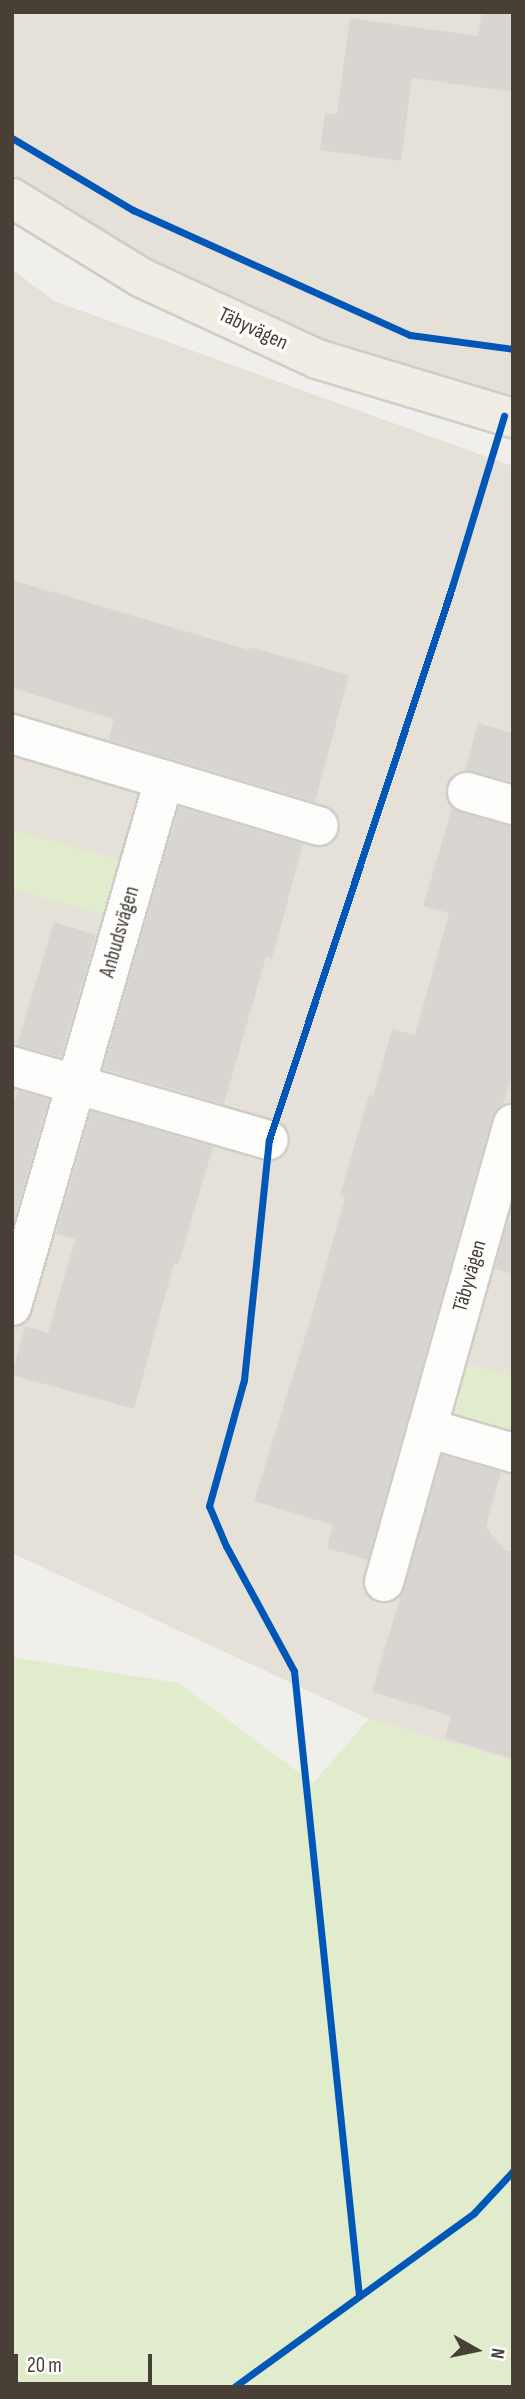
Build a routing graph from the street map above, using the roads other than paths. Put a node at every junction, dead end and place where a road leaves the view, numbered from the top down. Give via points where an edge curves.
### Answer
1 (12, 198) edge
2 (513, 418) edge
3 (13, 736) edge
4 (164, 780) junction
5 (467, 792) dead end
6 (513, 805) edge
7 (318, 826) dead end
8 (12, 1066) edge
9 (76, 1084) junction
10 (513, 1124) edge
11 (269, 1140) dead end
12 (12, 1306) edge
13 (427, 1429) junction
14 (513, 1453) edge
15 (384, 1582) dead end

1 - 2 main road, Täbyvägen via 142,278 317,359
3 - 4 lane
4 - 7 lane
4 - 9 lane, Anbudsvägen
5 - 6 lane
8 - 9 lane
9 - 11 lane
9 - 12 lane, Anbudsvägen
10 - 13 lane, Täbyvägen
13 - 14 lane
13 - 15 lane, Täbyvägen

